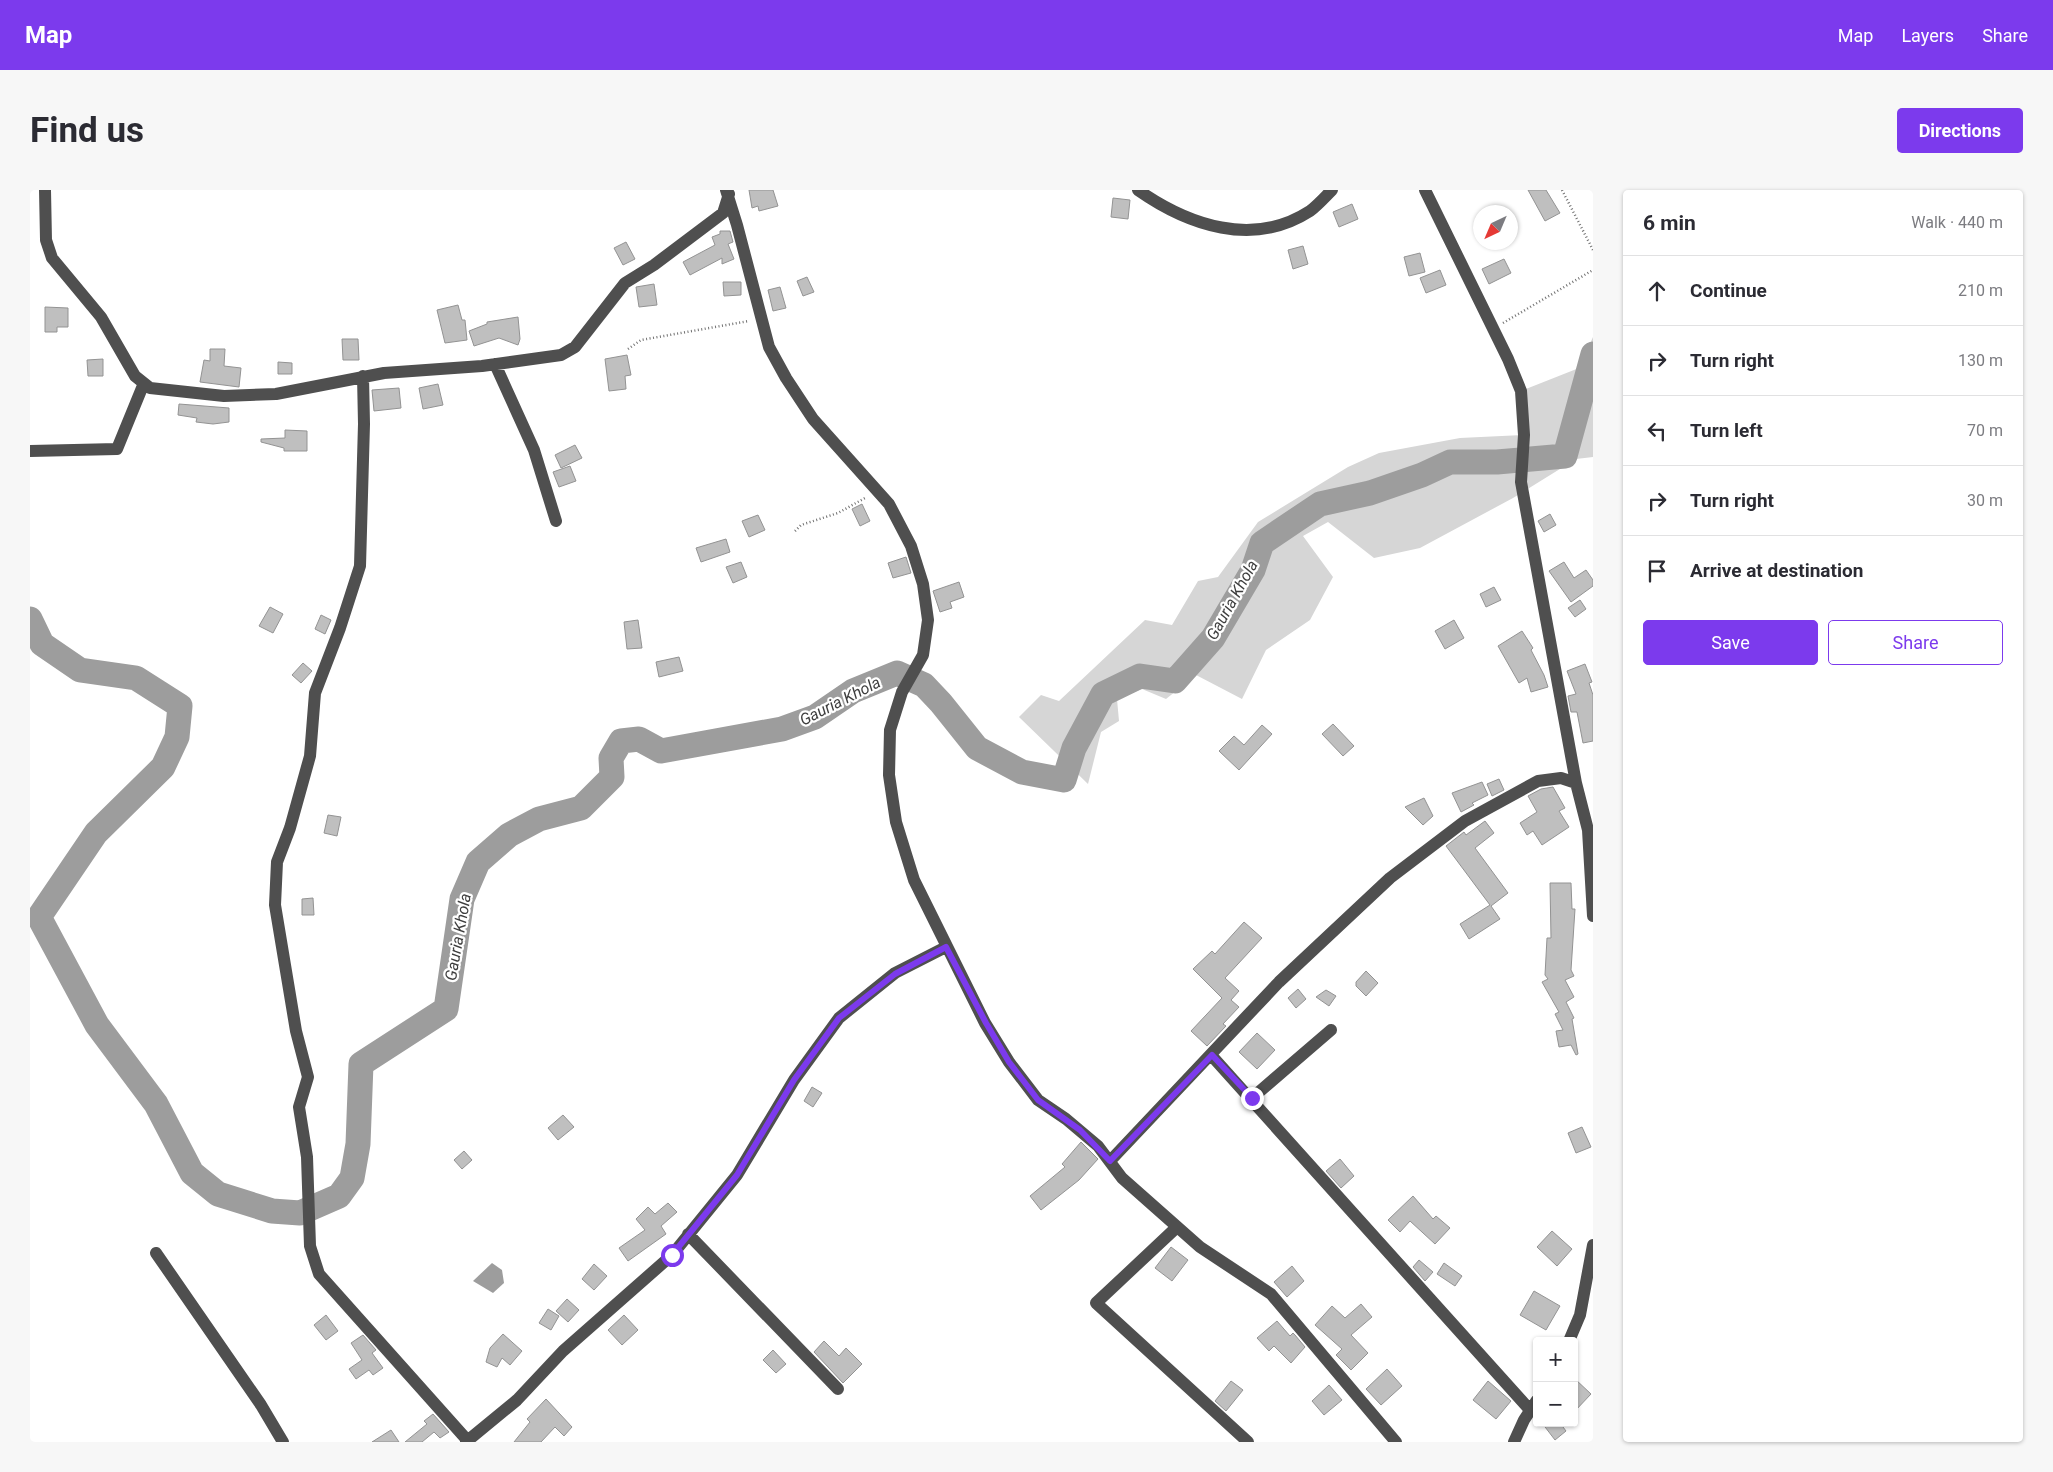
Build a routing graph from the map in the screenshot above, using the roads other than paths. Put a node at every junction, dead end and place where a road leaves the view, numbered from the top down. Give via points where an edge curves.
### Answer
1 (45, 190) edge
2 (1138, 190) edge
3 (1332, 190) edge
4 (1425, 190) edge
5 (728, 192) edge
6 (495, 364) junction
7 (362, 376) junction
8 (144, 383) junction
9 (30, 451) edge
10 (556, 520) dead end
11 (1576, 783) junction
12 (1590, 827) edge
13 (1593, 916) edge
14 (946, 947) junction
15 (1331, 1030) dead end
16 (1212, 1055) junction
17 (1252, 1098) junction
18 (1110, 1161) junction
19 (1177, 1227) junction
20 (688, 1234) junction
21 (1593, 1245) edge
22 (156, 1254) dead end
23 (1571, 1337) edge
24 (838, 1389) dead end
25 (1533, 1405) edge
26 (283, 1442) edge
27 (467, 1442) edge
28 (1248, 1442) edge
29 (1396, 1442) edge
30 (1514, 1442) edge

1 - 8 street via 46,240 52,258 101,317 135,376
2 - 3 street via 1185,218 1214,227 1248,230 1279,225 1310,211
4 - 11 street via 1521,391 1524,435 1521,482
5 - 6 street via 723,213 626,283 575,346 561,355
5 - 14 street via 769,347 814,419 889,504 911,546 923,584 928,620 923,655 902,692 890,730 889,775 896,822 914,880
6 - 7 street
6 - 10 street via 534,450
7 - 8 street via 276,394 224,396 165,391 150,388
7 - 27 street via 360,566 315,693 310,756 277,862 275,905 296,1031 308,1077 299,1107 306,1148 310,1246 319,1274
8 - 9 street via 117,449
11 - 12 street
11 - 16 street via 1561,778 1538,781 1488,806 1450,832 1390,878 1329,934 1279,982
12 - 13 street
14 - 18 street via 990,1031 1038,1100 1080,1130
14 - 20 street via 895,974 839,1018 794,1080 737,1175
15 - 17 street
16 - 17 street
16 - 18 street
17 - 25 street
18 - 19 street via 1122,1178
19 - 28 street via 1096,1303
19 - 29 street via 1200,1247 1271,1294
20 - 24 street
20 - 27 street via 672,1255 563,1350 517,1400
21 - 23 street via 1580,1315
22 - 26 street
25 - 30 street

